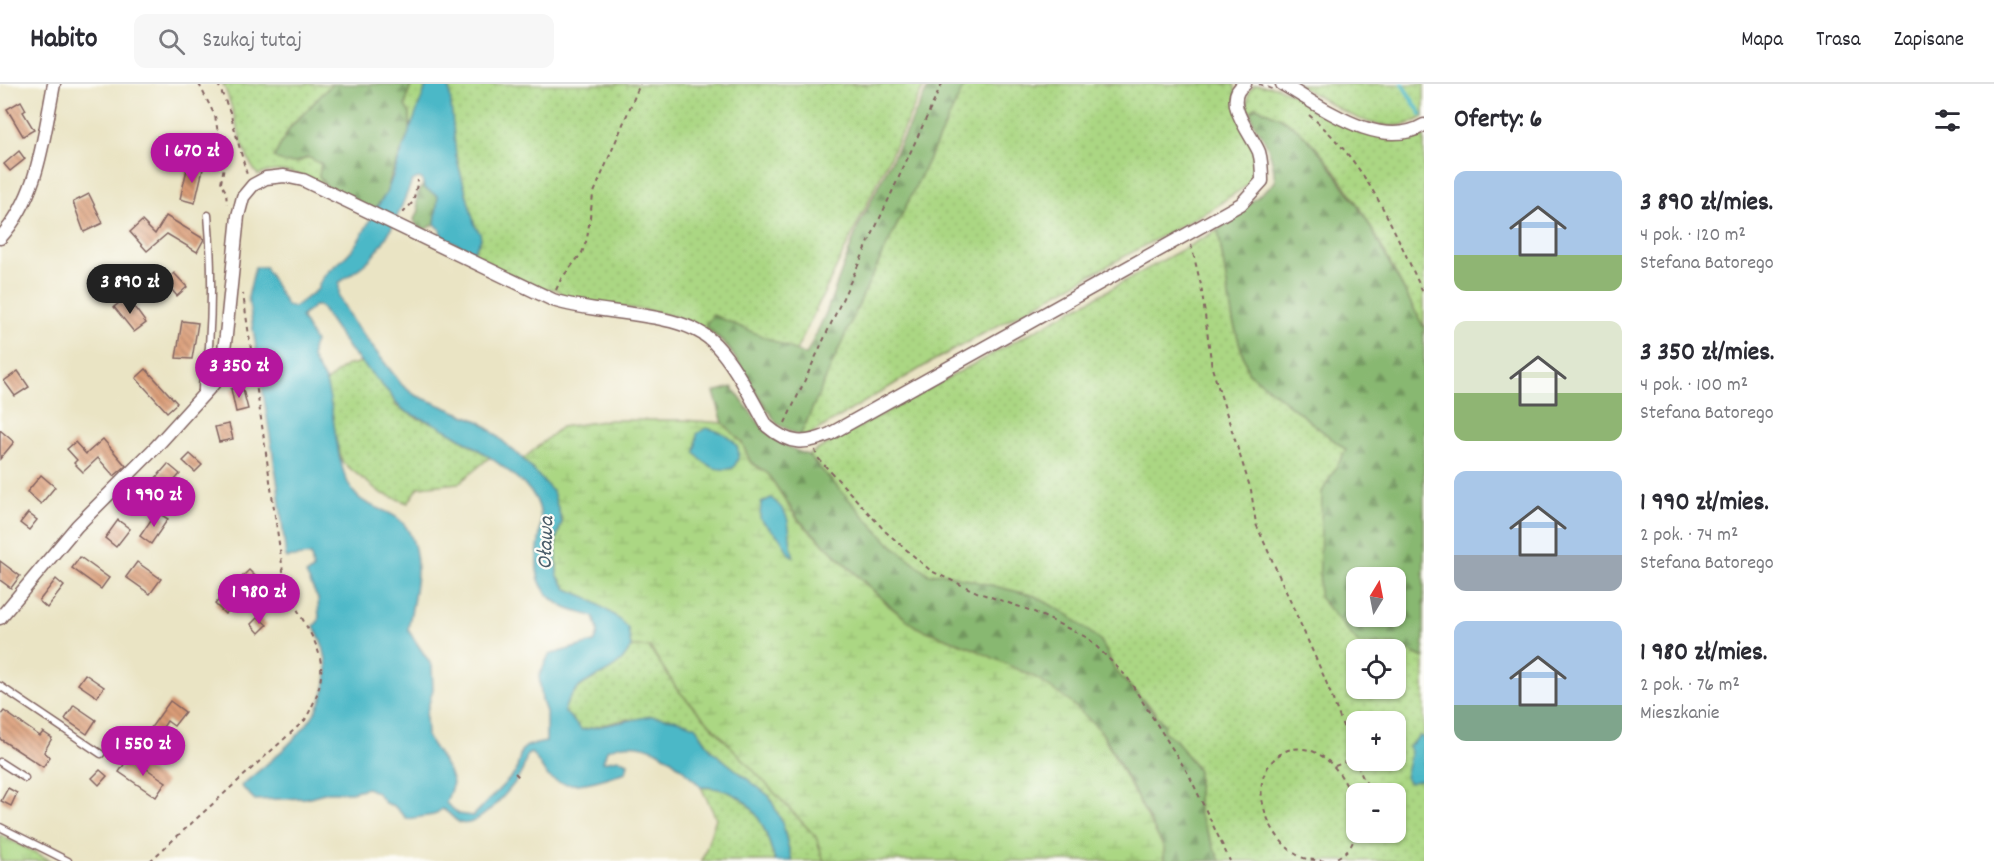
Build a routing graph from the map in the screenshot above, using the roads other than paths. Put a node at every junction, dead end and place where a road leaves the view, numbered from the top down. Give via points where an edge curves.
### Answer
1 (54, 84) edge
2 (1245, 84) edge
3 (1278, 87) edge
4 (1424, 125) edge
5 (208, 215) dead end
6 (0, 238) edge
7 (203, 396) junction
8 (0, 618) edge
9 (0, 686) edge
10 (101, 754) dead end
11 (0, 762) edge
12 (25, 778) dead end
13 (0, 827) edge
14 (68, 861) edge

1 - 6 street via 30,192
2 - 7 street via 1237,96 1237,110 1258,150 1262,181 1240,204 811,442 778,436 766,426 716,344 694,328 669,320 568,305 538,295 289,176 273,176 253,185 243,197 222,364
3 - 4 street via 1355,125 1392,132
5 - 7 lane via 211,300
7 - 8 street via 76,526
9 - 10 lane
11 - 12 lane
13 - 14 lane

